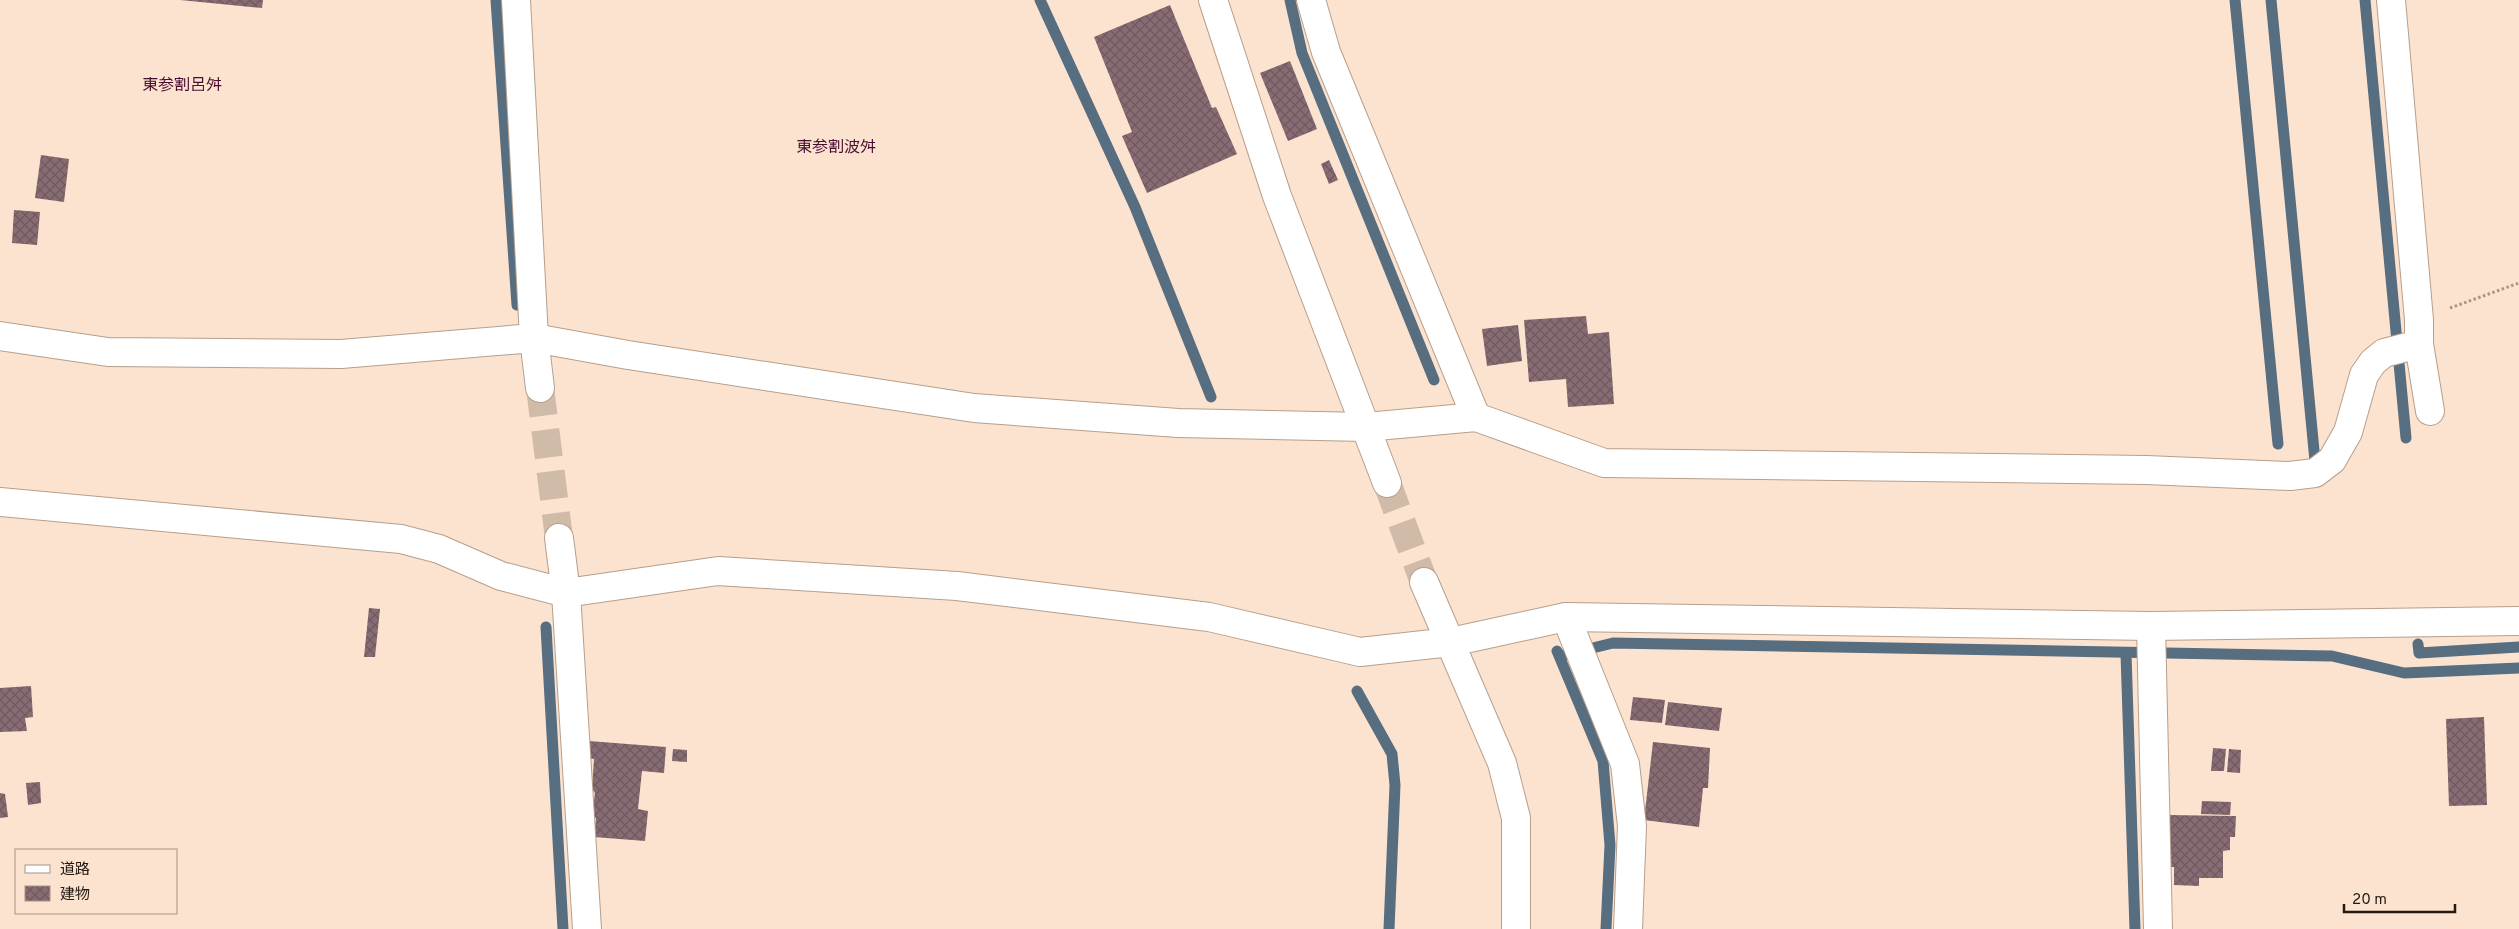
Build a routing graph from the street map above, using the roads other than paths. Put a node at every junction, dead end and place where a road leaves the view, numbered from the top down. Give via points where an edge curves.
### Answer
1 (516, 0) edge
2 (1213, 0) edge
3 (1311, 0) edge
4 (2391, 0) edge
5 (0, 336) edge
6 (534, 338) junction
7 (2408, 340) junction
8 (540, 388) tunnel mouth
9 (2430, 411) dead end
10 (1476, 418) junction
11 (1366, 427) junction
12 (1387, 483) tunnel mouth
13 (0, 502) edge
14 (559, 538) tunnel mouth
15 (1424, 582) tunnel mouth
16 (566, 594) junction
17 (2519, 621) edge
18 (1575, 639) junction
19 (1451, 642) junction
20 (2151, 644) junction
21 (587, 929) edge
22 (1516, 929) edge
23 (1628, 929) edge
24 (2158, 929) edge

1 - 6 street
2 - 11 street via 1277,196
3 - 10 street via 1326,52
4 - 7 street
5 - 6 street via 108,352 341,354
6 - 8 street
6 - 11 street via 974,408 1178,423
7 - 9 street
7 - 10 street via 2373,362 2364,375 2348,432 2332,460 2315,473 2290,476 2146,470 1604,463
10 - 11 street
11 - 12 street
13 - 16 street via 401,539 439,549 501,576
14 - 16 street
15 - 19 street
16 - 19 street via 718,571 957,586 1199,616 1360,652
16 - 21 street
17 - 20 street
18 - 19 street
18 - 20 street
18 - 23 street via 1626,764 1632,826
19 - 22 street via 1502,763 1516,818
20 - 24 street

